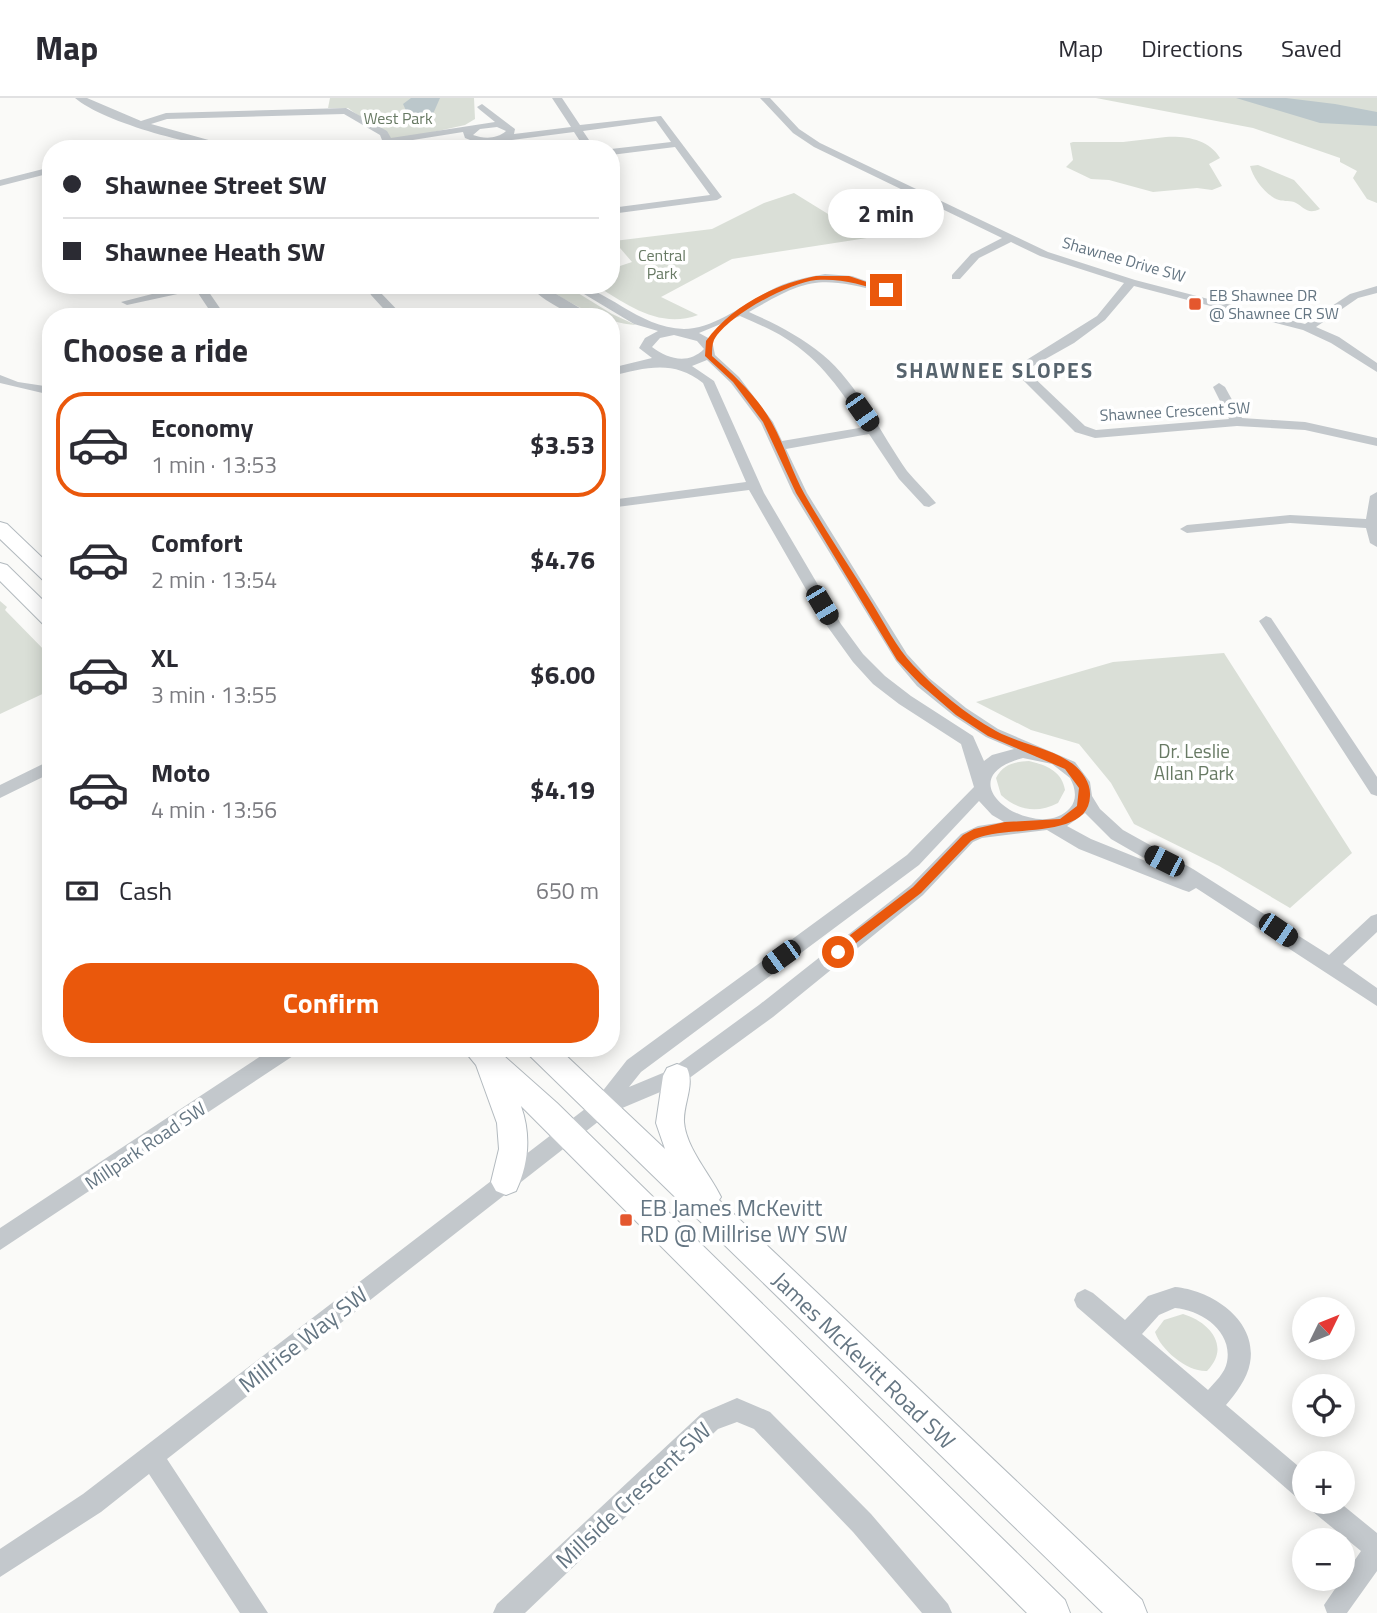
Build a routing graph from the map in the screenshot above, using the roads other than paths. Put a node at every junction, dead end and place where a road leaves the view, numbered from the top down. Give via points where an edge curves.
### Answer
1 (80, 98) edge
2 (557, 98) edge
3 (765, 98) edge
4 (482, 102) edge
5 (139, 125) junction
6 (476, 126) junction
7 (570, 129) junction
8 (506, 133) junction
9 (470, 138) junction
10 (411, 139) junction
11 (200, 140) edge
12 (387, 140) edge
13 (408, 140) edge
14 (478, 140) edge
15 (490, 140) edge
16 (501, 140) edge
17 (581, 140) edge
18 (677, 144) junction
19 (620, 151) edge
20 (42, 172) edge
21 (0, 183) edge
22 (620, 211) edge
23 (1011, 238) junction
24 (956, 277) dead end
25 (1131, 282) junction
26 (1377, 289) edge
27 (886, 290) dead end
28 (162, 294) edge
29 (376, 294) edge
30 (546, 294) edge
31 (589, 294) edge
32 (127, 302) dead end
33 (389, 308) edge
34 (570, 308) edge
35 (613, 308) edge
36 (620, 312) edge
37 (740, 312) junction
38 (620, 326) edge
39 (1307, 328) junction
40 (684, 332) junction
41 (646, 345) junction
42 (709, 346) junction
43 (671, 363) junction
44 (620, 364) edge
45 (620, 368) edge
46 (1377, 368) edge
47 (0, 379) edge
48 (1219, 387) dead end
49 (42, 390) edge
50 (1237, 422) junction
51 (875, 429) junction
52 (1377, 442) edge
53 (778, 446) junction
54 (754, 485) junction
55 (1377, 496) edge
56 (620, 503) edge
57 (929, 503) dead end
58 (1372, 524) junction
59 (0, 528) edge
60 (1187, 529) dead end
61 (1377, 543) edge
62 (42, 568) edge
63 (0, 569) edge
64 (42, 611) edge
65 (1266, 621) dead end
66 (1039, 753) junction
67 (42, 771) edge
68 (980, 784) junction
69 (1377, 790) edge
70 (0, 792) edge
71 (1085, 799) junction
72 (1027, 825) junction
73 (1051, 825) junction
74 (1226, 899) junction
75 (1377, 921) edge
76 (803, 942) junction
77 (827, 961) junction
78 (1330, 965) junction
79 (1377, 998) edge
80 (275, 1057) edge
81 (482, 1057) edge
82 (484, 1057) edge
83 (549, 1057) edge
84 (677, 1076) junction
85 (601, 1108) junction
86 (568, 1134) junction
87 (506, 1182) junction
88 (722, 1225) junction
89 (0, 1240) edge
90 (1085, 1300) dead end
91 (1126, 1336) junction
92 (1209, 1406) junction
93 (151, 1456) junction
94 (1292, 1477) edge
95 (1335, 1514) edge
96 (1377, 1550) edge
97 (0, 1564) edge
98 (1337, 1605) dead end
99 (255, 1613) edge
100 (506, 1613) edge
101 (939, 1613) edge
102 (1052, 1613) edge
103 (1129, 1613) edge

1 - 5 street
2 - 7 street
3 - 23 street, Shawnee Drive SW via 796,131 817,145
4 - 6 street via 483,116
4 - 8 street
5 - 11 street
5 - 12 street via 166,116 342,110 379,130
6 - 8 street via 492,124
6 - 9 street via 468,131
6 - 10 street
7 - 8 street
7 - 17 street
7 - 18 street via 658,118
8 - 15 street
8 - 16 street
9 - 10 street
9 - 14 street
10 - 13 street
18 - 19 street
18 - 22 street via 717,197
20 - 21 street
23 - 24 street via 975,256
23 - 25 street, Shawnee Drive SW via 1074,265
25 - 39 street, Shawnee Drive SW
25 - 50 street, Shawnee Crescent SW via 1101,318 1018,369 1080,429 1096,434
26 - 39 street via 1332,308
27 - 37 street via 849,278 802,280
28 - 32 street
29 - 33 street
30 - 34 street
31 - 35 street
36 - 40 street via 666,331
37 - 40 street
37 - 42 street
37 - 51 street via 806,346 838,377
38 - 41 street via 640,334
39 - 46 street, Shawnee Drive SW
40 - 41 street via 663,333
40 - 42 street via 700,336
41 - 43 street via 654,357
41 - 44 street
42 - 43 street via 701,359
42 - 53 street via 711,361 752,399
43 - 45 street
43 - 54 street via 695,370 708,381
47 - 49 street
48 - 50 street
50 - 52 street, Shawnee Crescent SW via 1305,426
51 - 53 street
51 - 57 street via 904,476
53 - 66 street via 800,493 901,657 960,712 992,733
54 - 56 street
54 - 68 street via 858,659 905,700 967,740
55 - 58 street
58 - 60 street via 1290,519
58 - 61 street
59 - 62 main road
63 - 64 main road
65 - 69 street
66 - 68 street via 995,759 985,768
66 - 71 street via 1062,762 1079,776
67 - 70 street
68 - 72 street via 986,801 997,812
68 - 76 street via 939,836 913,860
71 - 73 street via 1074,816
71 - 74 street via 1097,818 1122,840
72 - 73 street
72 - 77 street via 978,832 967,838 917,890
73 - 74 street via 1085,844
74 - 78 street
75 - 78 street
76 - 77 street
76 - 85 street via 634,1066
77 - 84 street
78 - 79 street
80 - 89 street, Millpark Road SW
81 - 87 main road via 515,1126 513,1162
82 - 86 main road
83 - 85 main road, James McKevitt Road SW
84 - 85 street
84 - 88 main road via 670,1123 682,1156
85 - 86 street, Millrise Way SW
85 - 88 main road, James McKevitt Road SW
86 - 87 street, Millrise Way SW
86 - 102 main road
87 - 93 street, Millrise Way SW
88 - 103 main road, James McKevitt Road SW
90 - 91 street
91 - 92 street
91 - 92 street via 1154,1305 1168,1299 1191,1299 1215,1312 1237,1339 1239,1363
92 - 94 street
93 - 97 street, Millrise Way SW via 92,1503
93 - 99 street
95 - 96 street
96 - 98 street
100 - 101 street, Millside Crescent SW via 710,1422 737,1410 762,1420

